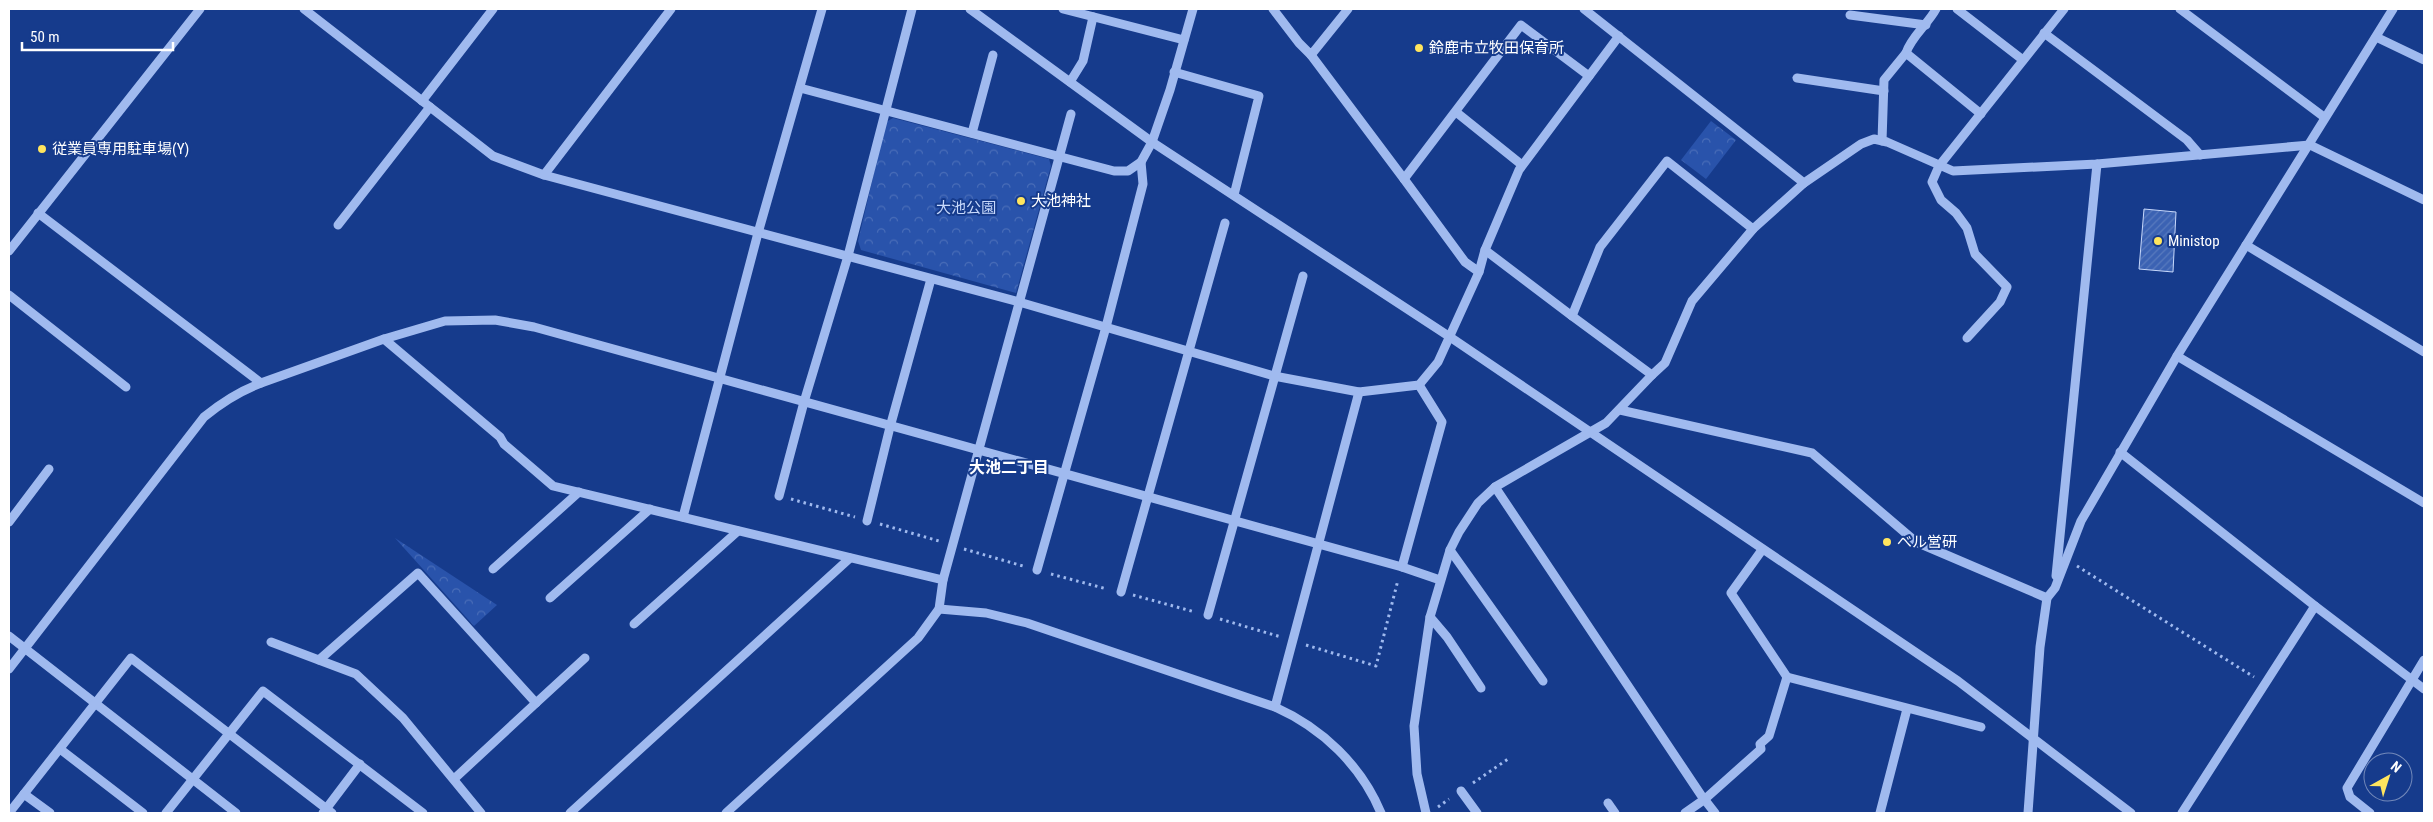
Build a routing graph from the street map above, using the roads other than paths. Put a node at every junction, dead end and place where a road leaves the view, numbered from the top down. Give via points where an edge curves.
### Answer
1 (200, 9) edge
2 (304, 9) edge
3 (493, 9) edge
4 (672, 9) edge
5 (822, 9) edge
6 (912, 9) edge
7 (970, 9) edge
8 (1063, 9) edge
9 (1102, 9) edge
10 (1193, 9) edge
11 (1273, 9) edge
12 (1348, 9) edge
13 (1584, 9) edge
14 (1936, 9) edge
15 (1957, 9) edge
16 (2064, 9) edge
17 (2180, 9) edge
18 (2393, 9) edge
19 (1850, 14) dead end
20 (1096, 18) junction
21 (1926, 25) junction
22 (2044, 33) junction
23 (1619, 36) junction
24 (2376, 37) junction
25 (1184, 40) junction
26 (1906, 53) junction
27 (993, 55) dead end
28 (1311, 55) junction
29 (2023, 60) junction
30 (2424, 60) edge
31 (1174, 72) junction
32 (1589, 76) junction
33 (1797, 78) dead end
34 (1070, 82) junction
35 (800, 88) junction
36 (1884, 91) junction
37 (422, 101) junction
38 (430, 107) junction
39 (885, 110) junction
40 (1456, 112) junction
41 (1071, 114) dead end
42 (1981, 114) junction
43 (2324, 117) junction
44 (972, 133) junction
45 (1882, 141) junction
46 (1152, 142) junction
47 (2310, 145) junction
48 (2200, 154) junction
49 (1060, 155) junction
50 (1141, 162) junction
51 (2097, 164) junction
52 (1522, 165) junction
53 (1939, 166) junction
54 (544, 175) junction
55 (1404, 179) junction
56 (1804, 183) junction
57 (1234, 195) junction
58 (2424, 200) edge
59 (38, 213) junction
60 (1224, 223) dead end
61 (338, 225) dead end
62 (1753, 229) junction
63 (758, 233) junction
64 (2246, 245) junction
65 (1485, 250) junction
66 (9, 251) edge
67 (848, 256) junction
68 (1479, 272) junction
69 (1304, 276) dead end
70 (931, 279) junction
71 (9, 295) edge
72 (1019, 302) junction
73 (1572, 316) junction
74 (1106, 327) junction
75 (1450, 337) junction
76 (384, 338) junction
77 (1967, 338) dead end
78 (1188, 351) junction
79 (2424, 352) edge
80 (2177, 356) junction
81 (1652, 375) junction
82 (1274, 376) junction
83 (719, 379) junction
84 (261, 383) junction
85 (1420, 385) junction
86 (126, 387) dead end
87 (1360, 392) junction
88 (804, 402) junction
89 (1620, 410) junction
90 (890, 427) junction
91 (1589, 431) junction
92 (978, 450) junction
93 (2120, 452) junction
94 (49, 469) dead end
95 (1064, 474) junction
96 (1495, 487) junction
97 (580, 492) junction
98 (779, 496) dead end
99 (1147, 497) junction
100 (2424, 503) edge
101 (650, 509) junction
102 (683, 517) junction
103 (868, 520) dead end
104 (1234, 521) junction
105 (9, 522) edge
106 (738, 531) junction
107 (1318, 545) junction
108 (1450, 550) junction
109 (1762, 550) junction
110 (850, 558) junction
111 (1402, 567) junction
112 (493, 569) dead end
113 (1037, 570) dead end
114 (944, 580) junction
115 (1440, 580) junction
116 (2055, 588) junction
117 (1121, 592) dead end
118 (550, 598) dead end
119 (2047, 598) junction
120 (2315, 606) junction
121 (940, 609) junction
122 (1208, 615) dead end
123 (1430, 617) junction
124 (634, 624) dead end
125 (9, 636) edge
126 (271, 642) dead end
127 (25, 648) junction
128 (585, 658) dead end
129 (319, 660) junction
130 (2424, 660) edge
131 (9, 669) edge
132 (1787, 677) junction
133 (2412, 680) junction
134 (1543, 681) dead end
135 (1481, 688) dead end
136 (2424, 689) edge
137 (536, 703) junction
138 (94, 704) junction
139 (1275, 707) junction
140 (1907, 709) junction
141 (1981, 727) dead end
142 (229, 734) junction
143 (2034, 740) junction
144 (60, 749) junction
145 (360, 764) junction
146 (454, 779) junction
147 (192, 780) junction
148 (1461, 791) dead end
149 (24, 794) junction
150 (1705, 799) junction
151 (1608, 802) dead end
152 (327, 812) edge
153 (9, 813) edge
154 (50, 813) edge
155 (143, 813) edge
156 (166, 813) edge
157 (236, 813) edge
158 (423, 813) edge
159 (481, 813) edge
160 (570, 813) edge
161 (726, 813) edge
162 (1381, 813) edge
163 (1426, 813) edge
164 (1477, 813) edge
165 (1615, 813) edge
166 (1685, 813) edge
167 (1715, 813) edge
168 (1880, 813) edge
169 (2028, 813) edge
170 (2131, 813) edge
171 (2182, 813) edge
172 (2370, 813) edge

1 - 59 street
2 - 37 street
3 - 37 street
4 - 54 street
5 - 35 street
6 - 39 street
7 - 34 street
8 - 20 street
9 - 20 street
10 - 25 street
11 - 28 street
12 - 28 street
13 - 23 street
14 - 21 street
15 - 29 street
16 - 22 street
17 - 43 street
18 - 24 street
19 - 21 street
20 - 25 street
20 - 34 street via 1083,61
21 - 26 street
22 - 29 street
22 - 48 street via 2187,140
23 - 32 street
23 - 56 street
24 - 30 street
24 - 43 street
25 - 31 street
26 - 36 street via 1884,80
26 - 42 street
27 - 44 street
28 - 55 street
29 - 42 street
31 - 46 street
31 - 57 street via 1260,96
32 - 40 street via 1521,25
32 - 52 street
33 - 36 street
34 - 46 street
35 - 39 street
35 - 63 street
36 - 45 street
37 - 38 street
38 - 54 street via 493,156
38 - 61 street
39 - 44 street
39 - 67 street
40 - 52 street
40 - 55 street
41 - 49 street
42 - 53 street
43 - 47 street
44 - 49 street
45 - 53 street
45 - 56 street via 1874,139 1862,144
46 - 50 street
46 - 57 street
47 - 48 street
47 - 58 street
47 - 64 street
48 - 51 street
49 - 50 street via 1128,172
49 - 72 street
50 - 74 street via 1142,184
51 - 53 street via 1953,171
51 - 116 street
52 - 65 street
53 - 77 street via 1932,182 1941,200 1967,228 1975,254 2008,287 2000,302
54 - 63 street
55 - 68 street via 1465,262
56 - 62 street
57 - 75 street
59 - 66 street
59 - 84 street
60 - 78 street
62 - 73 street via 1667,161 1600,246
62 - 81 street via 1692,301 1665,363
63 - 67 street
63 - 83 street
64 - 79 street
64 - 80 street
65 - 68 street
65 - 73 street
67 - 70 street
67 - 88 street
68 - 75 street
69 - 82 street
70 - 72 street
70 - 90 street
71 - 86 street
72 - 74 street
72 - 92 street
73 - 81 street
74 - 78 street
74 - 95 street
75 - 85 street via 1438,362
75 - 91 street
76 - 83 street via 445,322 495,320 534,327
76 - 84 street
76 - 97 street via 553,486
78 - 82 street
78 - 99 street
80 - 93 street
80 - 100 street
81 - 89 street
82 - 87 street
82 - 104 street
83 - 88 street
83 - 102 street
84 - 127 street via 243,390 204,417
85 - 87 street
85 - 111 street via 1442,422
87 - 107 street
88 - 90 street
88 - 98 street
89 - 91 street via 1606,423
89 - 119 street via 1812,453 1916,542
90 - 92 street
90 - 103 street
91 - 96 street
91 - 109 street
92 - 95 street
92 - 114 street
93 - 116 street via 2081,521
93 - 120 street
94 - 105 street
95 - 99 street
95 - 113 street
96 - 108 street via 1478,503
96 - 150 street
97 - 101 street
97 - 112 street
99 - 104 street
99 - 117 street
101 - 102 street
101 - 118 street
102 - 106 street
104 - 107 street
104 - 122 street
106 - 110 street
106 - 124 street
107 - 111 street
107 - 139 street
108 - 115 street
108 - 134 street
109 - 132 street via 1731,593
109 - 143 street via 1958,681
110 - 114 street
110 - 160 street
111 - 115 street
114 - 121 street
115 - 123 street
116 - 119 street
119 - 143 street via 2040,647
120 - 133 street
120 - 171 street
121 - 139 street via 986,613 1026,623
121 - 161 street via 918,638
123 - 135 street
123 - 163 street via 1414,726 1417,774
125 - 127 street
126 - 129 street
127 - 131 street
127 - 138 street
128 - 137 street
129 - 137 street via 418,573
129 - 146 street via 356,674 403,718
130 - 133 street
132 - 140 street
132 - 150 street via 1769,736 1760,744 1760,749
133 - 136 street
133 - 172 street via 2347,788 2350,797
137 - 146 street
138 - 142 street via 131,658
138 - 144 street
138 - 147 street
139 - 162 street via 1294,716 1340,750 1366,784
140 - 141 street
140 - 168 street
142 - 145 street via 263,690
142 - 147 street
142 - 152 street
143 - 169 street
143 - 170 street
144 - 149 street
144 - 155 street
145 - 152 street
145 - 158 street
146 - 159 street
147 - 156 street
147 - 157 street
148 - 164 street
149 - 153 street
149 - 154 street
150 - 166 street
150 - 167 street
151 - 165 street

